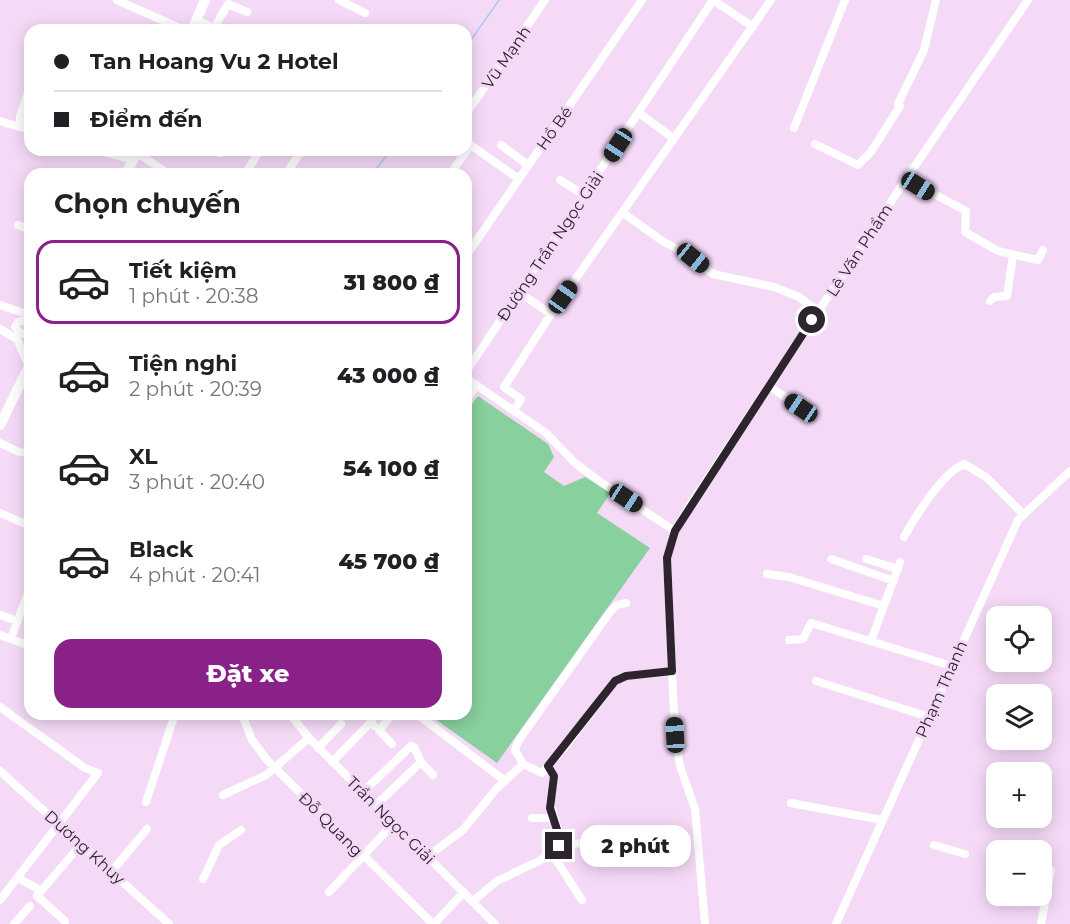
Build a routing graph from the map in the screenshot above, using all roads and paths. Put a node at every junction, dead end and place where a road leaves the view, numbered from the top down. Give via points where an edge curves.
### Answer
1 (117, 0) edge
2 (205, 0) edge
3 (339, 0) edge
4 (545, 0) edge
5 (642, 0) edge
6 (713, 0) edge
7 (771, 0) edge
8 (845, 0) edge
9 (936, 0) edge
10 (1028, 0) edge
11 (247, 12) dead end
12 (365, 13) dead end
13 (171, 24) edge
14 (194, 24) edge
15 (218, 24) edge
16 (753, 27) junction
17 (24, 105) edge
18 (472, 105) edge
19 (639, 112) junction
20 (0, 121) edge
21 (20, 127) junction
22 (24, 128) edge
23 (794, 128) dead end
24 (687, 133) dead end
25 (675, 136) junction
26 (815, 144) dead end
27 (501, 145) dead end
28 (472, 146) edge
29 (139, 156) edge
30 (528, 165) junction
31 (159, 168) edge
32 (519, 179) junction
33 (906, 179) junction
34 (560, 180) dead end
35 (584, 195) junction
36 (623, 213) junction
37 (18, 225) dead end
38 (24, 228) edge
39 (472, 248) edge
40 (1043, 250) dead end
41 (1013, 256) junction
42 (520, 293) junction
43 (990, 302) dead end
44 (0, 304) edge
45 (818, 311) junction
46 (552, 314) junction
47 (24, 325) edge
48 (24, 326) edge
49 (1, 330) edge
50 (24, 330) edge
51 (24, 358) edge
52 (472, 363) edge
53 (24, 379) edge
54 (472, 382) edge
55 (477, 385) junction
56 (769, 386) junction
57 (472, 392) edge
58 (801, 408) dead end
59 (514, 410) junction
60 (0, 425) edge
61 (0, 443) edge
62 (24, 452) edge
63 (1070, 471) edge
64 (0, 513) edge
65 (1024, 514) junction
66 (24, 523) edge
67 (675, 531) junction
68 (904, 537) dead end
69 (831, 559) dead end
70 (866, 559) dead end
71 (766, 574) dead end
72 (894, 580) junction
73 (626, 603) dead end
74 (884, 606) junction
75 (24, 614) edge
76 (0, 615) edge
77 (18, 621) junction
78 (0, 634) edge
79 (11, 639) junction
80 (789, 640) dead end
81 (871, 641) junction
82 (24, 644) edge
83 (952, 666) junction
84 (672, 671) junction
85 (816, 681) dead end
86 (0, 707) edge
87 (929, 717) junction
88 (173, 720) edge
89 (244, 720) edge
90 (295, 720) edge
91 (367, 720) edge
92 (371, 720) edge
93 (388, 720) edge
94 (425, 720) edge
95 (341, 724) dead end
96 (379, 730) junction
97 (309, 738) junction
98 (392, 744) dead end
99 (318, 748) junction
100 (332, 762) junction
101 (421, 762) junction
102 (523, 764) junction
103 (548, 766) junction
104 (276, 768) junction
105 (0, 771) edge
106 (433, 775) dead end
107 (505, 781) junction
108 (363, 792) junction
109 (223, 795) dead end
110 (146, 802) dead end
111 (791, 803) dead end
112 (376, 805) junction
113 (532, 818) dead end
114 (553, 818) junction
115 (882, 820) junction
116 (58, 824) junction
117 (394, 824) junction
118 (147, 829) dead end
119 (241, 830) dead end
120 (82, 843) junction
121 (562, 845) junction
122 (934, 845) dead end
123 (615, 846) dead end
124 (551, 852) junction
125 (965, 854) dead end
126 (362, 855) junction
127 (428, 856) junction
128 (112, 871) junction
129 (18, 878) junction
130 (203, 879) dead end
131 (40, 890) junction
132 (328, 892) dead end
133 (464, 892) junction
134 (0, 900) edge
135 (582, 900) dead end
136 (473, 901) junction
137 (30, 906) dead end
138 (1044, 906) edge
139 (66, 921) dead end
140 (162, 922) edge
141 (14, 924) edge
142 (434, 924) edge
143 (495, 924) edge
144 (705, 924) edge
145 (836, 924) edge
146 (1041, 924) edge

1 - 13 street
2 - 14 main road
3 - 12 street
4 - 18 street, Vũ Mạnh
5 - 30 street, Hồ Bé
6 - 16 street
6 - 19 street, Đường Trần Ngọc Giải
7 - 16 street
8 - 23 street
9 - 26 street via 924,50 899,105 871,152 858,165
10 - 33 street, Lê Văn Phẩm
11 - 15 street via 228,4
16 - 25 street
17 - 21 street
19 - 25 street
19 - 35 street, Đường Trần Ngọc Giải
20 - 21 street
21 - 22 street
24 - 25 street
25 - 36 street
27 - 30 street
28 - 32 street
29 - 31 street
30 - 32 street, Hồ Bé
32 - 39 street, Hồ Bé
33 - 41 street via 966,211 964,227 968,234
33 - 45 street, Lê Văn Phẩm
34 - 35 street
35 - 42 street, Đường Trần Ngọc Giải
36 - 45 street via 713,274 774,287 799,297
36 - 46 street
37 - 38 street
40 - 41 street via 1038,260
41 - 43 street via 1007,296 994,297
42 - 46 street
42 - 52 street, Đường Trần Ngọc Giải
44 - 47 street via 14,310
45 - 56 street, Lê Văn Phẩm
46 - 59 street via 504,387 521,399
48 - 49 street
50 - 51 street via 20,344
53 - 60 main road
54 - 55 street
55 - 57 street
55 - 59 street
56 - 58 street
56 - 67 street, Lê Văn Phẩm
59 - 67 street via 546,433 575,463
61 - 62 street
63 - 65 street, Phạm Thanh
64 - 66 street
65 - 68 street via 986,477 964,464 948,475 922,505
65 - 83 street, Phạm Thanh via 1007,542
67 - 84 street, Lê Văn Phẩm via 667,558
69 - 72 street
70 - 72 street via 899,566
71 - 74 street via 789,577
72 - 74 street
73 - 102 street via 609,612 519,740 515,750
74 - 81 street
75 - 77 street
76 - 77 street
77 - 79 street
78 - 79 street
79 - 82 street
80 - 81 street via 803,639 811,623
81 - 83 street
83 - 87 street, Phạm Thanh
84 - 103 street via 626,676 615,681
84 - 144 street, Lê Văn Phẩm via 675,735 680,766 695,809
85 - 87 street
86 - 116 street via 84,768 98,773
87 - 115 street, Phạm Thanh
88 - 110 street
89 - 104 street, Đỗ Quang via 252,740
90 - 97 street, Trần Ngọc Giải
91 - 100 street
92 - 96 street
93 - 96 street
94 - 107 street
95 - 99 street
96 - 98 street
97 - 99 street, Trần Ngọc Giải
97 - 104 street
99 - 100 street, Trần Ngọc Giải
100 - 108 street, Trần Ngọc Giải
101 - 106 street
101 - 108 street via 411,746
101 - 112 street
102 - 103 street via 540,773
102 - 107 street
103 - 114 street via 554,776 550,803
104 - 109 street
104 - 126 street, Đỗ Quang
105 - 116 street, Dương Khuy
107 - 127 street via 463,830
108 - 112 street, Trần Ngọc Giải
111 - 115 street
112 - 117 street, Trần Ngọc Giải
113 - 114 street
114 - 121 street
115 - 145 street, Phạm Thanh
116 - 120 street, Dương Khuy
116 - 129 street
117 - 126 street
117 - 127 street, Trần Ngọc Giải
118 - 128 street
119 - 130 street via 219,845
120 - 128 street, Dương Khuy
120 - 131 street
121 - 123 street via 591,842
121 - 124 street
122 - 125 street
124 - 135 street
124 - 136 street via 497,881
126 - 132 street
126 - 142 street, Đỗ Quang
127 - 133 street, Trần Ngọc Giải
128 - 140 street, Dương Khuy
129 - 131 street
129 - 134 street
131 - 139 street via 37,896
133 - 136 street, Trần Ngọc Giải
133 - 142 street, Đỗ Quang
136 - 143 street, Trần Ngọc Giải
137 - 141 street
138 - 146 street

